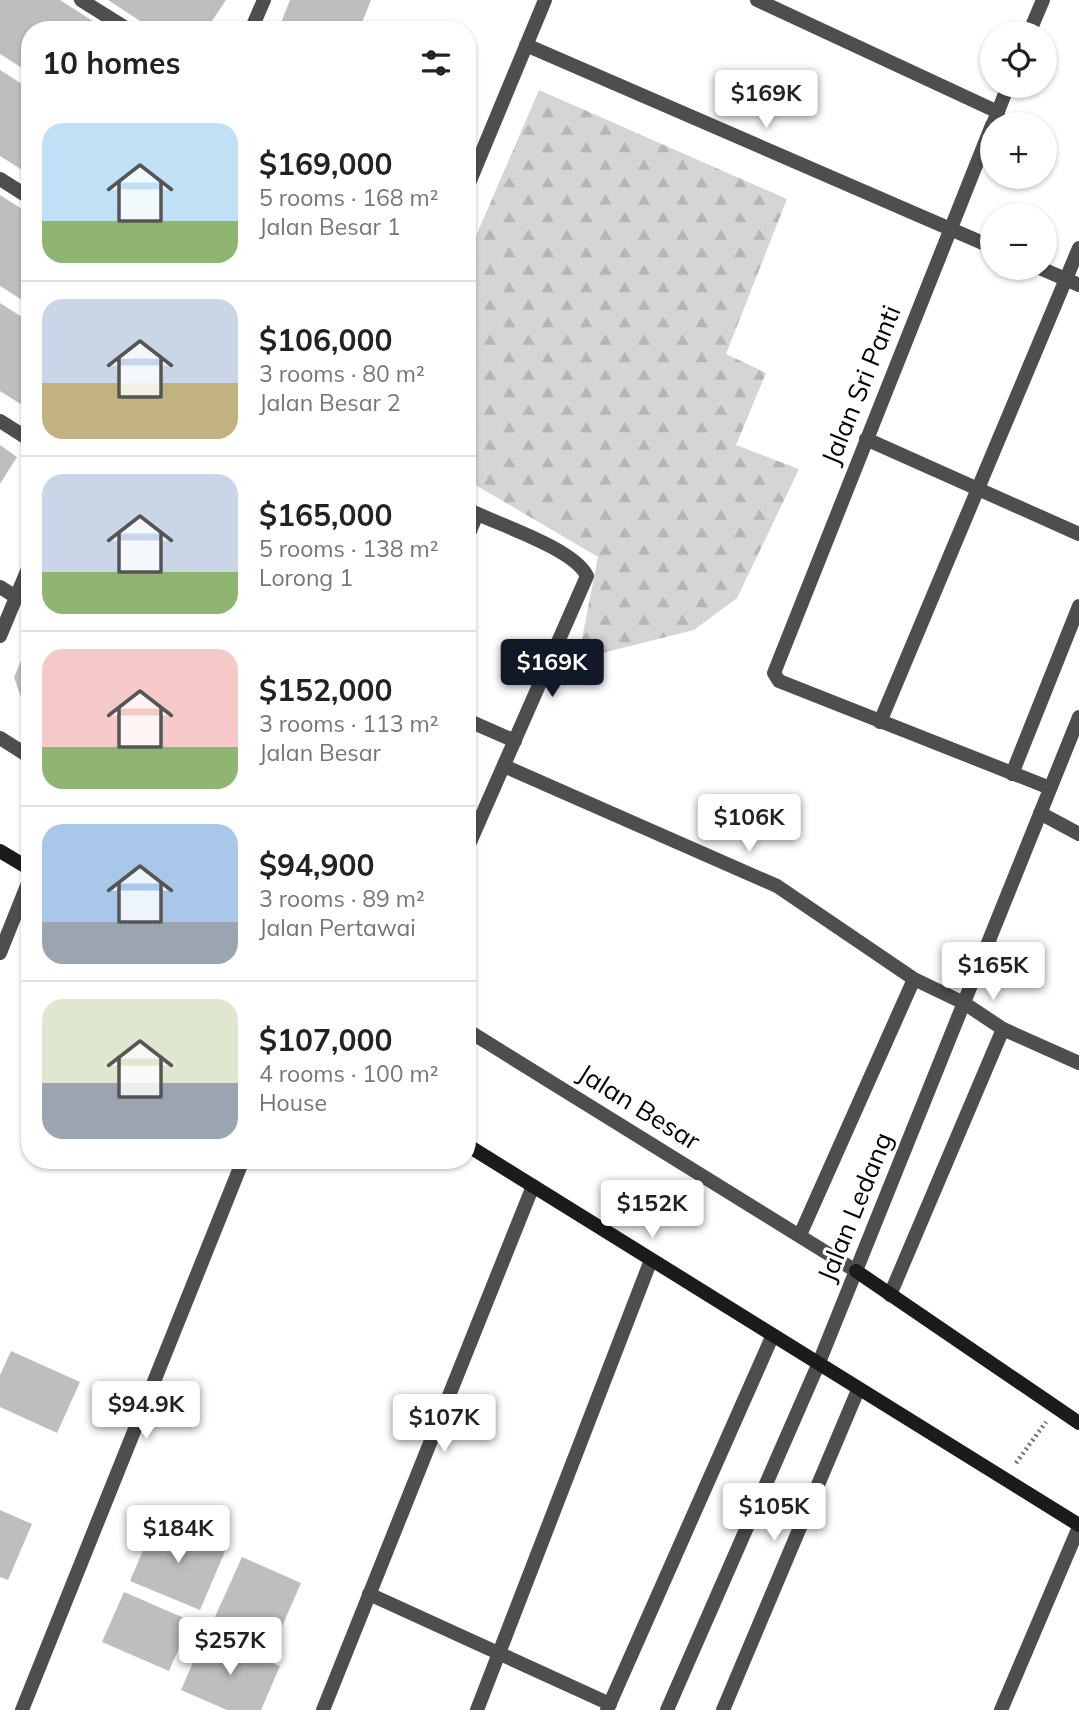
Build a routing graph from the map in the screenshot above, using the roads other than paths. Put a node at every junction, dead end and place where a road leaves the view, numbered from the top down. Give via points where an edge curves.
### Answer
1 (81, 0) edge
2 (264, 0) edge
3 (545, 0) edge
4 (757, 0) edge
5 (1043, 0) edge
6 (115, 21) edge
7 (255, 21) edge
8 (1035, 21) edge
9 (526, 46) junction
10 (980, 114) edge
11 (980, 156) edge
12 (476, 166) edge
13 (0, 179) edge
14 (21, 192) edge
15 (951, 229) junction
16 (980, 242) edge
17 (1079, 248) edge
18 (1072, 282) edge
19 (0, 421) edge
20 (21, 434) edge
21 (866, 439) junction
22 (980, 490) junction
23 (476, 514) edge
24 (1079, 534) edge
25 (21, 585) edge
26 (0, 587) edge
27 (16, 597) junction
28 (1079, 606) edge
29 (0, 636) edge
30 (1079, 717) edge
31 (880, 722) junction
32 (476, 724) edge
33 (0, 738) edge
34 (515, 741) junction
35 (21, 751) edge
36 (504, 766) junction
37 (1012, 774) junction
38 (1050, 788) junction
39 (1040, 813) junction
40 (476, 829) edge
41 (1079, 834) edge
42 (0, 851) edge
43 (21, 864) edge
44 (21, 900) edge
45 (0, 953) edge
46 (914, 979) junction
47 (964, 1003) junction
48 (1003, 1029) junction
49 (476, 1036) edge
50 (1079, 1063) edge
51 (476, 1151) edge
52 (239, 1169) edge
53 (533, 1186) junction
54 (800, 1235) junction
55 (651, 1260) junction
56 (856, 1271) junction
57 (890, 1295) junction
58 (772, 1337) junction
59 (818, 1365) junction
60 (858, 1390) junction
61 (1079, 1423) edge
62 (1079, 1526) edge
63 (369, 1594) junction
64 (500, 1654) junction
65 (609, 1707) edge
66 (22, 1710) edge
67 (323, 1710) edge
68 (477, 1710) edge
69 (667, 1710) edge
70 (723, 1710) edge
71 (1001, 1710) edge

1 - 6 street
2 - 7 street
3 - 9 street
4 - 10 street
5 - 8 street
9 - 12 street
9 - 15 street
11 - 15 street, Jalan Sri Panti
13 - 14 street
15 - 16 street
15 - 21 street, Jalan Sri Panti
17 - 18 street
18 - 22 street
19 - 20 street
21 - 22 street
21 - 31 street, Jalan Sri Panti via 774,673 779,681
22 - 24 street
22 - 31 street
23 - 34 street via 563,554 582,565 587,576
25 - 27 street
26 - 27 street
27 - 29 street
28 - 37 street
30 - 38 street, Jalan Ledang
31 - 37 street
32 - 34 street
33 - 35 street
34 - 36 street
36 - 40 street
36 - 46 street via 777,886
37 - 38 street
38 - 39 street, Jalan Ledang
39 - 41 street
39 - 47 street, Jalan Ledang
42 - 43 street
44 - 45 street
46 - 47 street
46 - 54 street
47 - 48 street
47 - 56 street, Jalan Ledang
48 - 50 street
48 - 57 street
49 - 54 street, Jalan Besar
51 - 53 street
52 - 66 street
53 - 55 street
53 - 63 street
54 - 56 street, Jalan Besar
55 - 58 street
55 - 64 street
56 - 57 street
56 - 59 street, Jalan Ledang
57 - 61 street
58 - 59 street
58 - 65 street
59 - 60 street
59 - 69 street, Jalan Ledang
60 - 62 street
60 - 70 street
62 - 71 street
63 - 64 street
63 - 67 street
64 - 65 street
64 - 68 street

